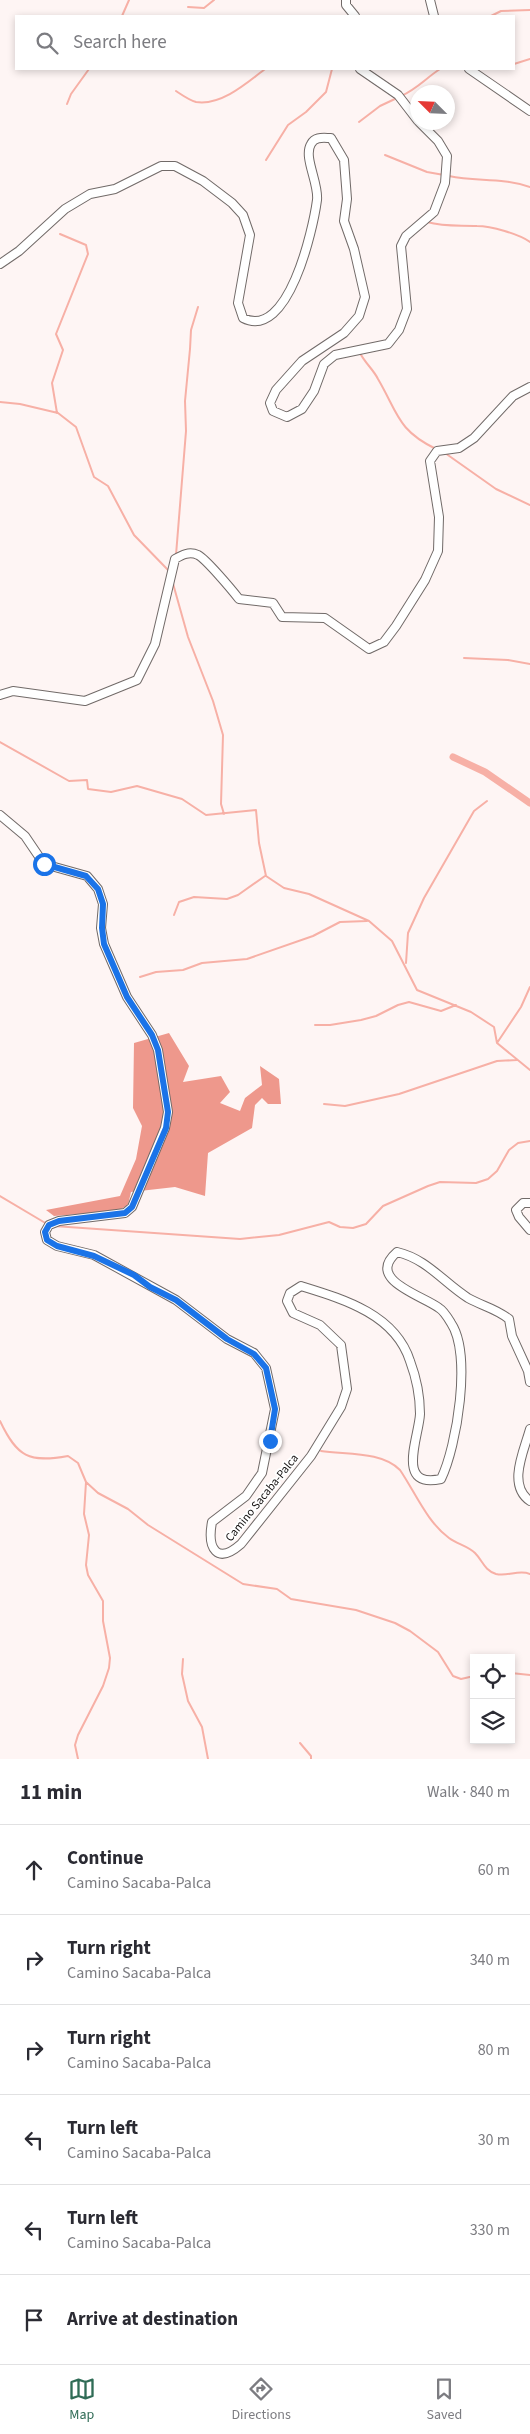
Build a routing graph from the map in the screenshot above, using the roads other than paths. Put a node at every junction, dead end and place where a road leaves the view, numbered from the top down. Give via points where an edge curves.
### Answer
1 (346, 0) edge
2 (430, 0) edge
3 (354, 15) edge
4 (434, 15) edge
5 (361, 70) edge
6 (470, 70) edge
7 (410, 111) edge
8 (530, 111) edge
9 (426, 130) edge
10 (0, 264) edge
11 (530, 387) edge
12 (0, 695) edge
13 (0, 815) edge
14 (530, 1203) edge
15 (530, 1230) edge
16 (530, 1382) edge
17 (530, 1429) edge
18 (530, 1501) edge

1 - 3 street
2 - 4 street
5 - 7 street via 398,95
6 - 8 street
9 - 10 street via 447,156 446,176 434,212 406,236 401,246 407,309 399,330 388,344 335,355 324,364 314,391 302,409 287,417 273,412 270,402 276,390 302,361 344,334 359,316 365,297 344,221 347,199 344,160 331,138 317,138 311,143 308,154 317,198 293,286 279,309 258,322 243,318 238,303 250,235 243,215 204,181 175,166 161,166 115,189 90,194 65,209
11 - 12 street via 513,396 474,438 459,448 437,450 430,461 439,518 438,551 425,580 384,642 369,649 325,618 282,617 273,604 239,599 198,555 185,553 175,559 155,644 138,680 85,702 12,690
13 - 16 street, Camino Sacaba-Palca via 25,836 44,864 86,876 98,889 103,904 104,944 127,997 158,1050 168,1112 166,1128 132,1207 125,1213 59,1221 49,1225 45,1232 47,1240 94,1256 134,1275 254,1354 266,1368 275,1409 262,1472 246,1496 212,1522 209,1536 214,1549 222,1554 230,1553 241,1544 311,1456 341,1407 347,1389 341,1345 320,1326 293,1313 287,1301 290,1293 301,1286 375,1316 401,1341 410,1360 420,1414 413,1446 413,1465 420,1477 429,1481 441,1479 448,1466 462,1393 456,1339 441,1308 392,1280 387,1270 389,1259 397,1252 414,1256 469,1298 497,1309 509,1319 512,1336
14 - 15 street via 523,1202 516,1210
17 - 18 street via 517,1480 523,1496

